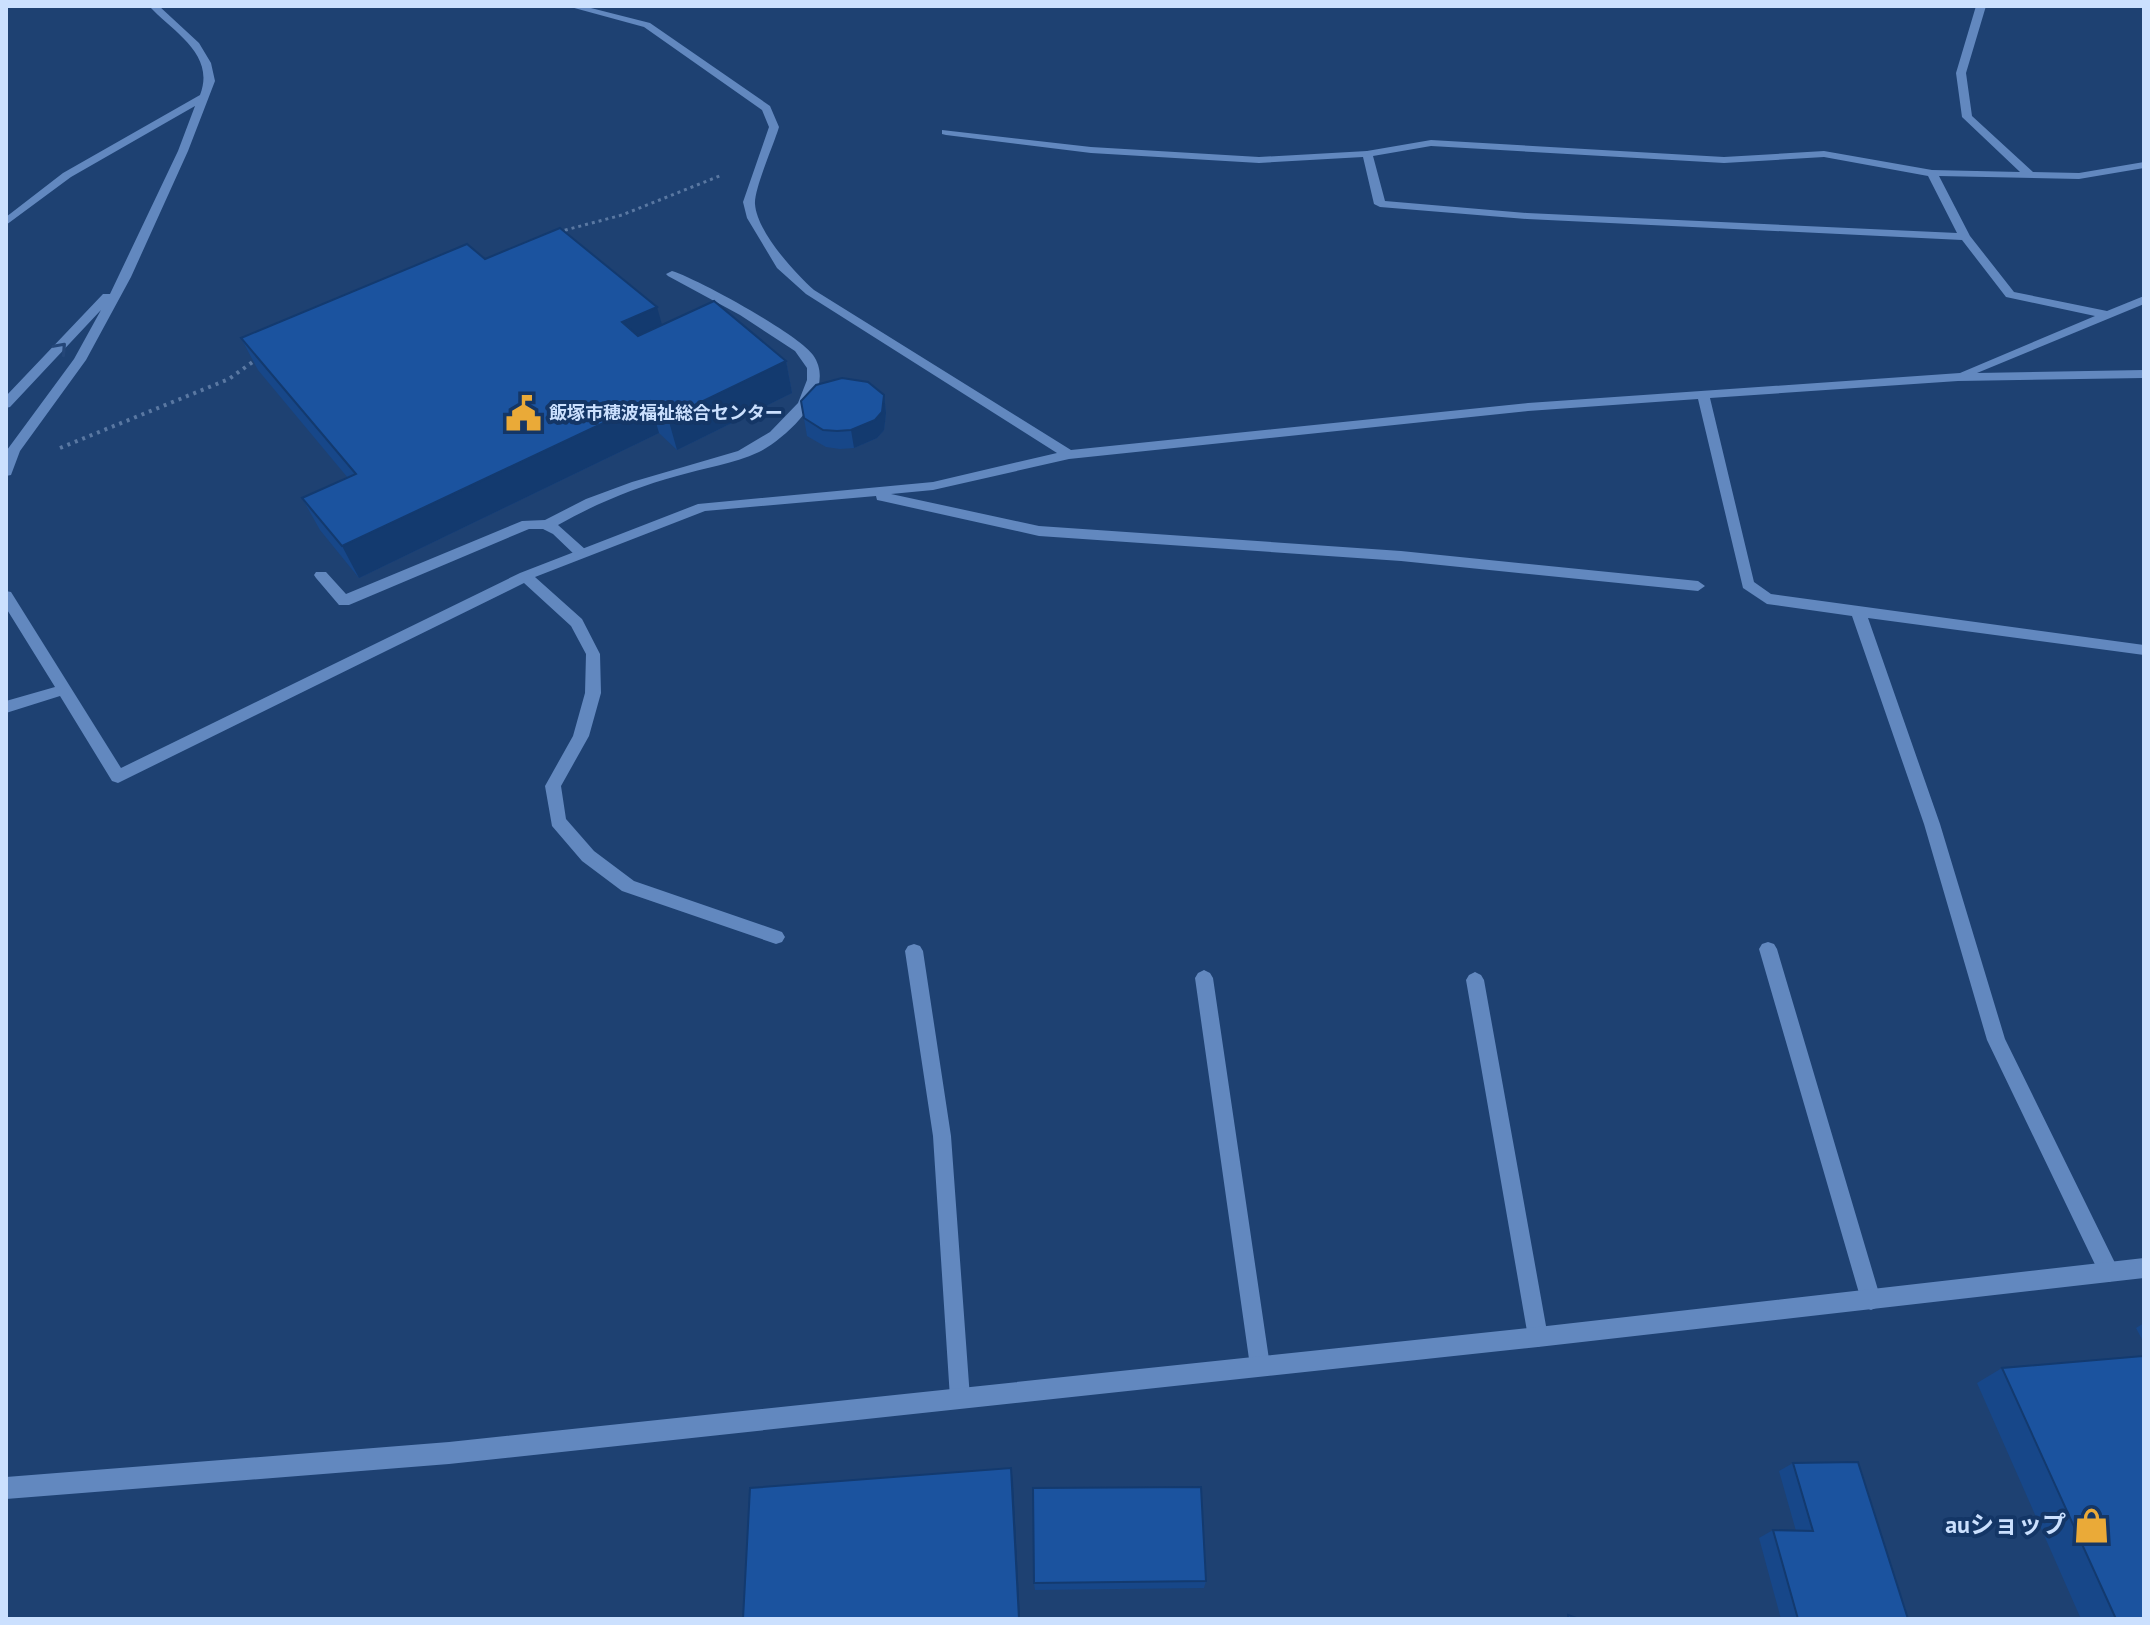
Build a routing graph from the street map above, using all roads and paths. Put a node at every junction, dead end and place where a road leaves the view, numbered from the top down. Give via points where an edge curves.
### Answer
1 (154, 6) edge
2 (572, 6) edge
3 (1981, 6) edge
4 (205, 96) junction
5 (946, 132) dead end
6 (1367, 154) junction
7 (2144, 165) edge
8 (1932, 173) junction
9 (2029, 174) junction
10 (723, 175) dead end
11 (6, 222) edge
12 (548, 236) edge
13 (1965, 237) junction
14 (672, 274) dead end
15 (125, 277) junction
16 (2144, 300) edge
17 (2105, 314) junction
18 (262, 355) edge
19 (2144, 374) edge
20 (1958, 377) junction
21 (1703, 395) junction
22 (6, 404) edge
23 (49, 453) dead end
24 (1069, 455) junction
25 (6, 472) edge
26 (867, 494) junction
27 (549, 524) junction
28 (581, 553) junction
29 (321, 575) dead end
30 (525, 576) junction
31 (1698, 586) dead end
32 (6, 596) edge
33 (1858, 611) junction
34 (2144, 650) edge
35 (63, 690) junction
36 (6, 707) edge
37 (776, 937) dead end
38 (1768, 949) dead end
39 (914, 951) dead end
40 (1204, 978) dead end
41 (1475, 980) dead end
42 (2144, 1268) edge
43 (2109, 1272) junction
44 (1871, 1300) junction
45 (1538, 1337) junction
46 (1260, 1366) junction
47 (960, 1398) junction
48 (6, 1488) edge

1 - 4 street via 196,45 210,81
2 - 24 street via 647,25 766,108 774,127 749,202 783,268 810,292
3 - 9 street via 1961,73 1967,117
4 - 11 street via 67,175
4 - 15 street
5 - 6 street via 1091,150 1259,160
6 - 8 street via 1431,143 1724,160 1824,154
6 - 13 street via 1380,204
7 - 9 street via 2079,176
8 - 9 street
8 - 13 street
10 - 12 path via 622,215
13 - 17 street via 2010,295
14 - 27 street via 808,356 815,375 807,398 786,426 764,443 575,508
22 -> 15 street
15 - 25 street via 80,360 14,450
16 - 17 street
17 - 20 street
18 - 23 path via 229,379
19 - 20 street
20 - 21 street
21 - 24 street via 1528,407
21 - 33 street via 1748,584 1767,599
24 - 26 street via 933,486
26 - 28 street via 703,507
26 - 31 street via 1039,531 1401,556
27 - 28 street
27 - 29 street via 527,524 344,601
28 - 30 street
30 - 35 street via 118,777
30 - 37 street via 577,623 593,654 593,693 581,736 553,786 558,821 588,856 628,886
32 - 35 street
33 - 34 street
33 - 43 street via 1932,824 1996,1040
35 - 36 street
38 - 44 street
39 - 47 street via 942,1136
40 - 46 street
41 - 45 street
42 - 43 street
43 - 44 street
44 - 45 street
45 - 46 street
46 - 47 street
47 - 48 street via 449,1453

